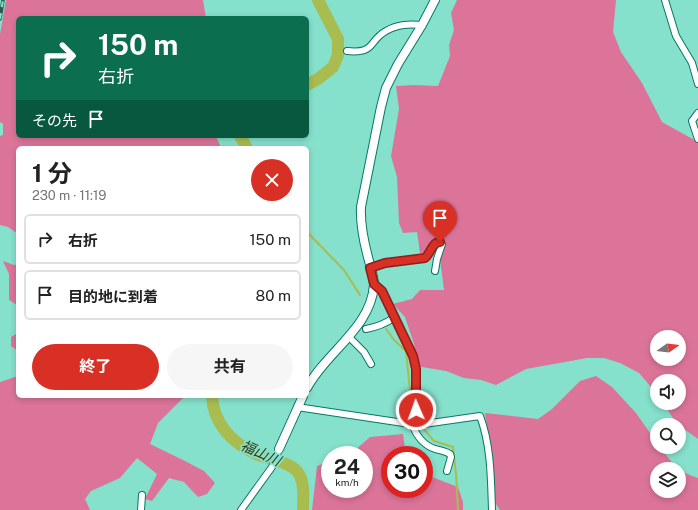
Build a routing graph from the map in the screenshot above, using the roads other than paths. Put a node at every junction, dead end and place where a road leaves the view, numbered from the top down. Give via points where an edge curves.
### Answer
1 (434, 0) edge
2 (665, 0) edge
3 (422, 26) junction
4 (347, 51) dead end
5 (698, 84) edge
6 (698, 113) edge
7 (698, 139) edge
8 (370, 268) junction
9 (435, 271) dead end
10 (374, 284) junction
11 (395, 317) junction
12 (366, 329) dead end
13 (348, 336) junction
14 (371, 364) dead end
15 (309, 385) edge
16 (302, 398) edge
17 (297, 407) junction
18 (414, 424) junction
19 (279, 449) joint
20 (447, 471) dead end
21 (142, 495) dead end
22 (141, 510) edge
23 (241, 510) edge
24 (492, 510) edge

1 - 3 street
2 - 5 street via 676,36 692,63
3 - 4 street via 397,26 385,31 368,49
3 - 8 street via 392,76 381,108 361,207 360,222
6 - 7 street via 692,121
8 - 9 street via 385,263 425,258 438,241 442,244 436,259
8 - 10 street
10 - 11 street via 382,291
10 - 13 street via 370,305 362,321
11 - 12 street via 379,327
11 - 18 street via 413,356 416,369
13 - 14 street via 364,352
13 - 15 street via 324,362
16 - 17 street
17 - 18 street
17 - 19 street
18 - 20 street via 416,434 429,447 450,454
18 - 24 street via 480,416 485,429 490,466
19 - 23 street via 272,467
21 - 22 street

